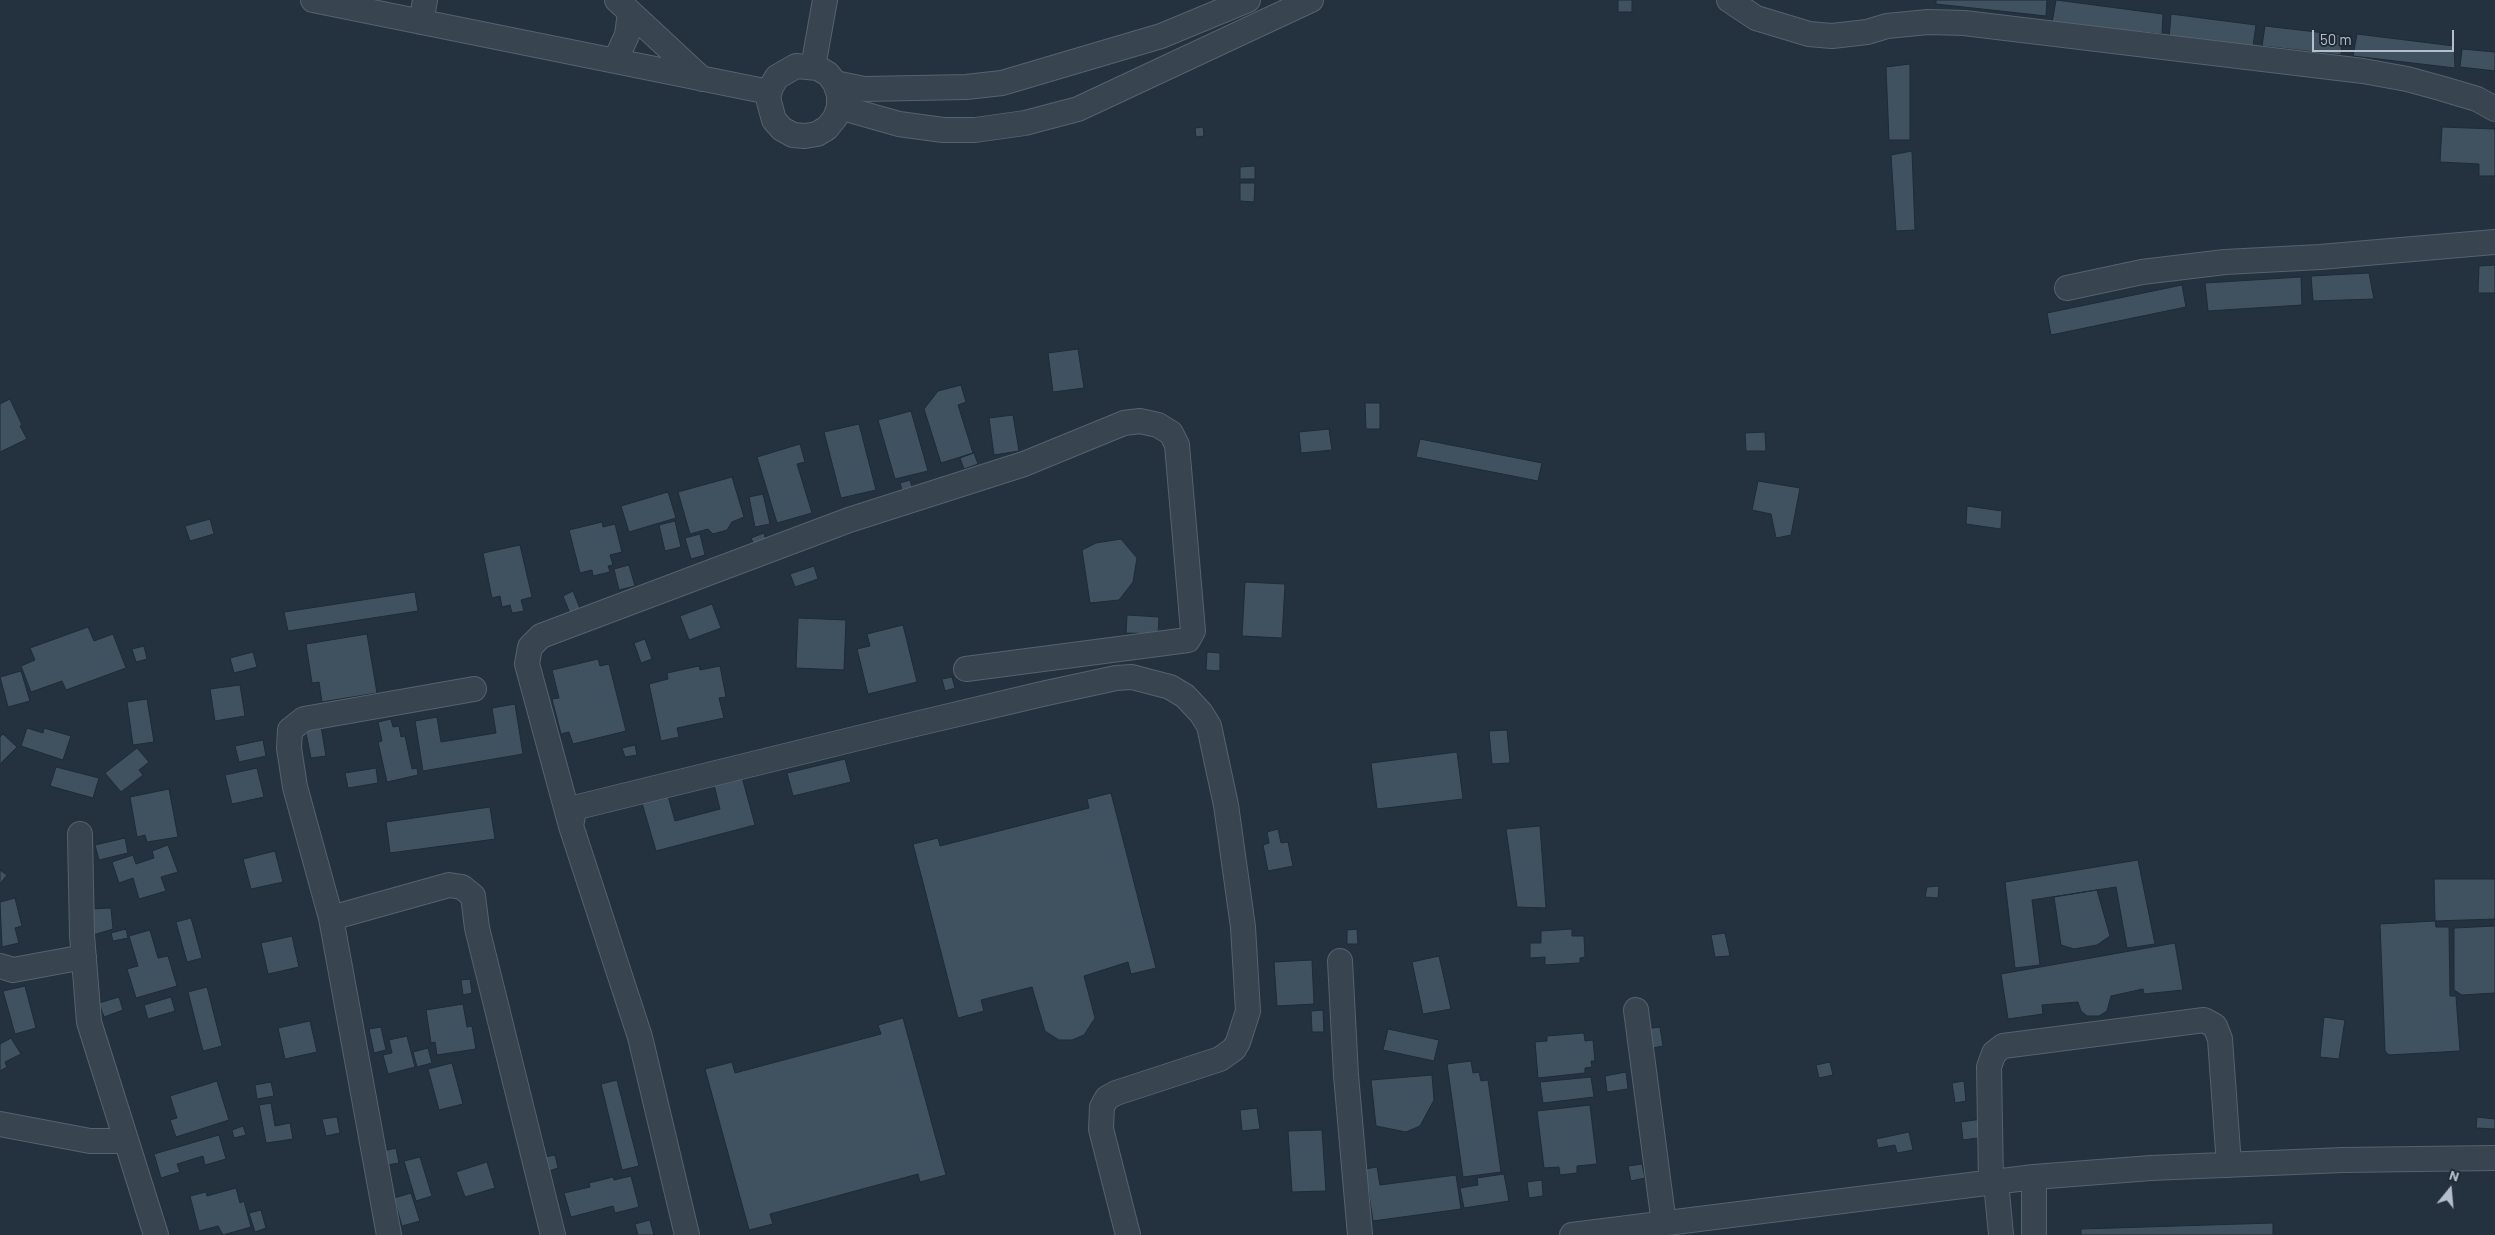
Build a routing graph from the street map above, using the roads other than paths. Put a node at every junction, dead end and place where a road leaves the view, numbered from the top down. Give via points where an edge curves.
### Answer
1 (313, 0) edge
2 (825, 0) edge
3 (1248, 0) edge
4 (1311, 0) edge
5 (1729, 0) edge
6 (624, 6) edge
7 (423, 11) edge
8 (615, 61) junction
9 (813, 67) junction
10 (702, 79) junction
11 (835, 83) junction
12 (769, 92) junction
13 (839, 107) junction
14 (2495, 109) edge
15 (2495, 242) edge
16 (2067, 288) dead end
17 (966, 669) dead end
18 (474, 689) dead end
19 (571, 826) junction
20 (80, 834) dead end
21 (330, 918) junction
22 (84, 957) junction
23 (1340, 961) dead end
24 (0, 966) edge
25 (1636, 1010) dead end
26 (0, 1124) edge
27 (126, 1141) junction
28 (2495, 1158) edge
29 (2230, 1165) junction
30 (2034, 1177) junction
31 (1993, 1182) junction
32 (1664, 1224) junction
33 (156, 1235) edge
34 (389, 1235) edge
35 (553, 1235) edge
36 (687, 1235) edge
37 (1128, 1235) edge
38 (1360, 1235) edge
39 (1572, 1235) edge
40 (2001, 1235) edge
41 (2034, 1235) edge

1 - 7 street
2 - 9 street
3 - 11 street via 1160,36 1002,82 966,88 864,89
4 - 13 street via 1078,108 1025,123 975,130 943,130 899,124
5 - 14 street via 1756,18 1809,34 1832,36 1887,26 1964,23 2363,71 2440,88 2476,99
6 - 8 street via 627,35
6 - 10 street
7 - 8 street
8 - 10 street
9 - 11 street via 828,74
9 - 12 street via 796,66 785,70
10 - 12 street
11 - 13 street
12 - 13 street via 769,110 774,120 793,135 817,134 828,128
15 - 16 street via 2225,262 2142,272
17 - 19 street via 1188,640 1192,630 1177,445 1171,433 1158,425 1140,421 1124,423 1024,464 849,520 541,636 530,647 528,664
18 - 21 street via 304,719 290,730 289,748 295,787
19 - 36 street via 640,1037
19 - 37 street via 572,816 578,807 1107,680 1132,677 1147,680 1185,696 1209,726 1226,805 1243,927 1248,1011 1234,1049 1220,1059 1116,1093 1107,1098 1102,1107 1101,1129
20 - 22 street
21 - 34 street
21 - 35 street via 449,884 473,896 477,928
22 - 24 street via 14,970
22 - 27 street via 89,1022
23 - 38 street
25 - 32 street
26 - 27 street via 90,1141
27 - 33 street
28 - 29 street
29 - 30 street
29 - 31 street via 2220,1039 2215,1026 2204,1020 2003,1046 1994,1053 1989,1067
30 - 31 street
30 - 41 street
31 - 32 street
31 - 40 street
32 - 39 street

